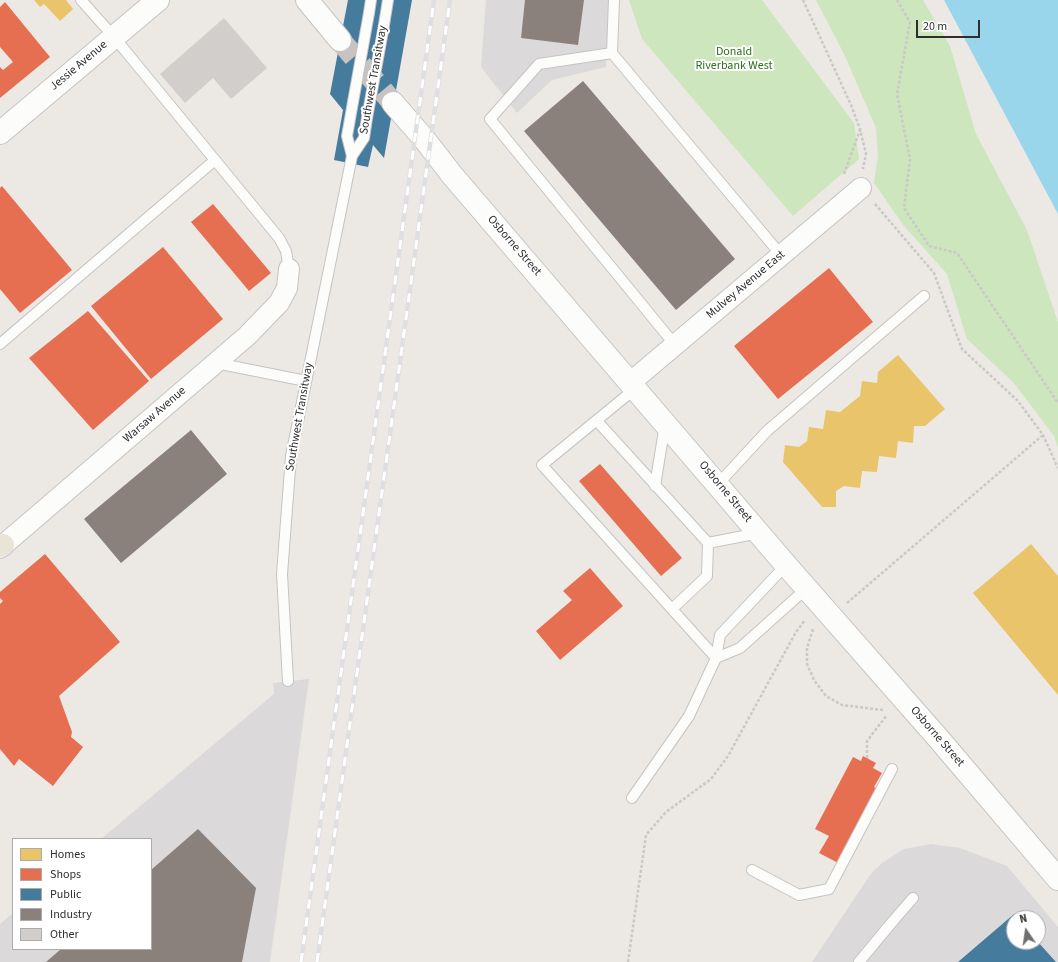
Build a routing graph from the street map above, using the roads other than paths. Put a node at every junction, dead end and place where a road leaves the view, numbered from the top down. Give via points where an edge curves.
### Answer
1 (81, 0) edge
2 (158, 0) edge
3 (307, 0) edge
4 (371, 0) edge
5 (388, 0) edge
6 (614, 0) edge
7 (114, 38) junction
8 (340, 40) tunnel mouth
9 (612, 53) junction
10 (394, 104) tunnel mouth
11 (0, 133) edge
12 (352, 156) junction
13 (215, 160) junction
14 (860, 188) road end
15 (781, 255) junction
16 (289, 269) joint
17 (924, 296) dead end
18 (0, 344) edge
19 (674, 345) junction
20 (216, 363) junction
21 (306, 381) junction
22 (633, 385) junction
23 (596, 420) junction
24 (665, 422) junction
25 (718, 484) junction
26 (655, 486) junction
27 (759, 533) junction
28 (708, 543) junction
29 (1, 546) edge
30 (786, 565) junction
31 (807, 588) junction
32 (672, 609) junction
33 (716, 658) junction
34 (288, 681) dead end
35 (892, 770) dead end
36 (632, 798) dead end
37 (752, 870) dead end
38 (1058, 880) edge
39 (913, 898) dead end
40 (859, 962) edge

1 - 7 lane
2 - 7 main road, Jessie Avenue
3 - 8 main road
4 - 12 lane, Southwest Transitway, bridge via 347,136
5 - 12 lane, Southwest Transitway, bridge via 364,138
6 - 9 lane
7 - 11 main road, Jessie Avenue
7 - 13 lane
9 - 15 lane
9 - 19 lane via 539,64 490,119
10 - 22 main road, Osborne Street
12 - 21 lane, Southwest Transitway
13 - 16 lane via 279,238 286,251
13 - 18 lane
14 - 15 street, Mulvey Avenue East
15 - 19 street, Mulvey Avenue East
16 - 20 street, Warsaw Avenue via 287,288 279,303
17 - 25 lane via 767,431
19 - 22 street, Mulvey Avenue East
20 - 21 lane
20 - 29 street, Warsaw Avenue
21 - 34 lane, Southwest Transitway via 291,456 282,574
22 - 23 lane
22 - 24 main road, Osborne Street
23 - 26 lane
23 - 32 lane via 542,465
24 - 25 main road, Osborne Street
24 - 26 lane
25 - 27 main road, Osborne Street
26 - 28 lane
27 - 28 lane
27 - 30 main road, Osborne Street
28 - 32 lane via 707,576
30 - 31 main road, Osborne Street
30 - 33 lane via 720,635
31 - 33 lane via 740,648
31 - 38 main road, Osborne Street
32 - 33 lane
33 - 36 lane via 689,716
35 - 37 lane via 829,889 799,894
39 - 40 lane

